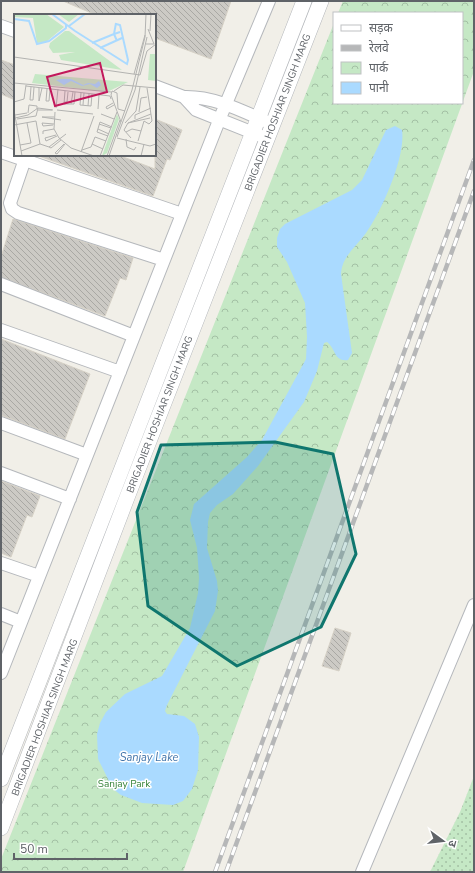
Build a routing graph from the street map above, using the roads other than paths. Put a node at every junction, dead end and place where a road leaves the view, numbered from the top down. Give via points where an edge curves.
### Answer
1 (268, 1) edge
2 (304, 1) edge
3 (321, 1) edge
4 (1, 26) edge
5 (14, 31) edge
6 (156, 86) edge
7 (184, 97) junction
8 (226, 105) junction
9 (258, 117) junction
10 (220, 118) junction
11 (272, 124) junction
12 (252, 132) junction
13 (266, 139) junction
14 (1, 152) edge
15 (14, 156) edge
16 (15, 156) edge
17 (25, 159) junction
18 (182, 214) junction
19 (164, 260) junction
20 (1, 284) edge
21 (1, 330) edge
22 (134, 336) junction
23 (120, 372) junction
24 (1, 423) edge
25 (87, 455) junction
26 (1, 473) edge
27 (70, 499) junction
28 (1, 562) edge
29 (39, 576) junction
30 (474, 605) edge
31 (1, 614) edge
32 (21, 622) junction
33 (1, 673) edge
34 (1, 779) edge
35 (1, 828) edge
36 (362, 872) edge

1 - 8 street
2 - 9 street, BRIGADIER HOSHIAR SINGH MARG
3 - 11 street, BRIGADIER HOSHIAR SINGH MARG
4 - 5 street
6 - 7 street
7 - 8 street via 201,97
7 - 10 street via 196,110
8 - 9 street
8 - 10 street
9 - 11 street
9 - 12 street, BRIGADIER HOSHIAR SINGH MARG
10 - 12 street
10 - 18 street
11 - 13 street, BRIGADIER HOSHIAR SINGH MARG
12 - 13 street
12 - 34 street, BRIGADIER HOSHIAR SINGH MARG
13 - 35 street, BRIGADIER HOSHIAR SINGH MARG
14 - 15 street
16 - 17 street
17 - 18 street
17 - 19 street via 10,203 12,210
18 - 19 street
19 - 22 street
20 - 22 street
21 - 23 street
22 - 23 street
23 - 25 street
24 - 25 street
25 - 27 street
26 - 27 street
27 - 29 street
28 - 29 street
29 - 32 street
30 - 36 street
31 - 32 street
32 - 33 street

